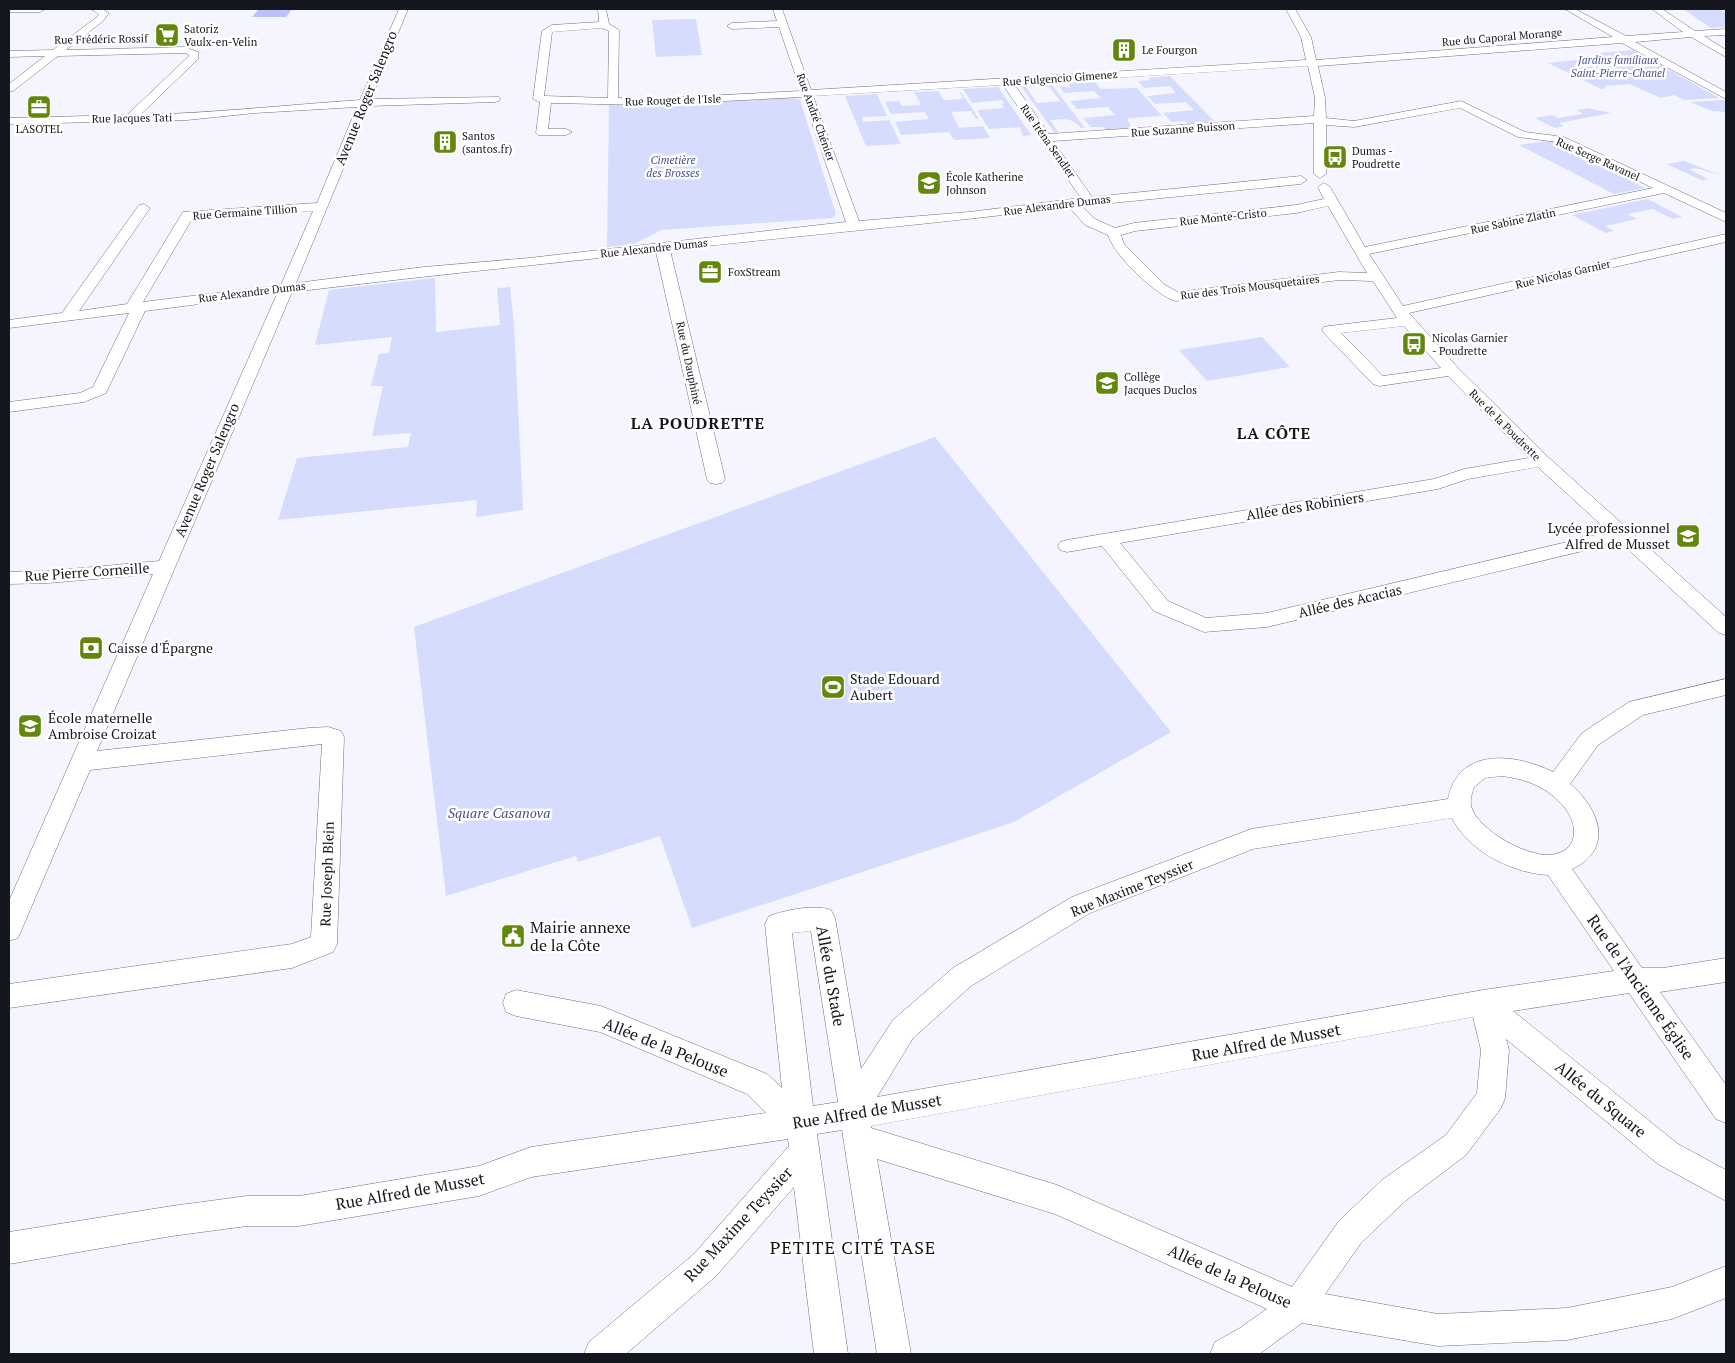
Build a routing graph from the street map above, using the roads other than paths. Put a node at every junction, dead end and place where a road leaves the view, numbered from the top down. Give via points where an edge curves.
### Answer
1 (9, 9) edge
2 (40, 9) edge
3 (95, 9) edge
4 (403, 9) edge
5 (602, 9) edge
6 (777, 9) edge
7 (1290, 9) edge
8 (1570, 9) edge
9 (1656, 9) edge
10 (782, 24) junction
11 (604, 25) junction
12 (732, 26) dead end
13 (1726, 32) edge
14 (1693, 34) junction
15 (1625, 40) junction
16 (55, 53) junction
17 (9, 54) edge
18 (1726, 54) edge
19 (1312, 63) junction
20 (1006, 81) junction
21 (9, 89) edge
22 (807, 94) junction
23 (1726, 96) edge
24 (495, 98) dead end
25 (542, 99) junction
26 (613, 102) junction
27 (364, 103) junction
28 (130, 118) junction
29 (9, 120) edge
30 (1320, 120) junction
31 (566, 132) dead end
32 (1045, 138) junction
33 (1322, 181) junction
34 (1665, 189) junction
35 (1089, 201) junction
36 (1331, 201) junction
37 (1072, 203) junction
38 (320, 207) junction
39 (144, 208) dead end
40 (1726, 218) edge
41 (854, 226) junction
42 (1114, 233) junction
43 (1725, 239) edge
44 (662, 247) junction
45 (1361, 252) junction
46 (1377, 278) junction
47 (285, 287) junction
48 (135, 308) junction
49 (1404, 316) junction
50 (66, 318) junction
51 (9, 324) edge
52 (1452, 371) junction
53 (9, 407) edge
54 (1542, 461) junction
55 (716, 479) dead end
56 (1623, 535) junction
57 (1106, 539) junction
58 (1066, 546) dead end
59 (165, 567) junction
60 (9, 578) edge
61 (1726, 628) edge
62 (1726, 687) edge
63 (81, 762) junction
64 (1556, 785) junction
65 (1460, 807) junction
66 (1555, 865) junction
67 (9, 930) edge
68 (1726, 970) edge
69 (1637, 980) junction
70 (9, 996) edge
71 (516, 1003) dead end
72 (1483, 1003) junction
73 (1726, 1110) edge
74 (857, 1127) junction
75 (804, 1136) junction
76 (1726, 1186) edge
77 (9, 1248) edge
78 (1726, 1282) edge
79 (1298, 1306) junction
80 (601, 1354) edge
81 (831, 1354) edge
82 (894, 1354) edge
83 (1227, 1354) edge

1 - 2 street
3 - 16 street via 104,13 100,19
4 - 27 street, Avenue Roger Salengro
5 - 11 street
6 - 10 street, Rue André Chénier
7 - 19 street, Rue de la Poudrette via 1306,37
8 - 15 street
9 - 14 street
10 - 12 street
10 - 22 street, Rue André Chénier
11 - 25 street via 547,31
11 - 26 street via 614,30
13 - 14 street, Rue du Caporal Morange
14 - 15 street, Rue du Caporal Morange
14 - 18 street
15 - 19 street, Rue du Caporal Morange
15 - 23 street
16 - 17 street, Rue Frédéric Rossif
16 - 21 street
16 - 28 street, Rue Frédéric Rossif via 193,52 194,57
19 - 20 street, Rue Fulgencio Gimenez
19 - 30 street, Rue de la Poudrette via 1320,98
20 - 22 street, Rue Fulgencio Gimenez
20 - 32 street, Rue Iréna Sendler
22 - 26 street, Rue Rouget de l'Isle
22 - 41 street, Rue André Chénier
24 - 27 street
25 - 26 street, Rue Rouget de l'Isle
25 - 31 street via 542,133
27 - 28 street, Rue Jacques Tati via 186,117
27 - 38 street, Avenue Roger Salengro
28 - 29 street, Rue Jacques Tati
30 - 32 street, Rue Suzanne Buisson
30 - 33 street, Rue de la Poudrette
30 - 34 street, Rue Serge Ravanel via 1354,124 1461,104 1522,135 1560,139
32 - 35 street, Rue Iréna Sendler
33 - 35 street, Rue Alexandre Dumas via 1308,185 1301,180
33 - 36 street, Rue de la Poudrette
34 - 40 street, Rue Serge Ravanel
34 - 45 street, Rue Sabine Zlatin
35 - 37 street, Rue Alexandre Dumas
36 - 42 street, Rue Monte-Cristo via 1296,209 1134,227
36 - 45 street, Rue de la Poudrette
37 - 41 street, Rue Alexandre Dumas
37 - 42 street via 1090,222
38 - 47 street, Avenue Roger Salengro
38 - 48 street, Rue Germaine Tillion via 188,215
39 - 50 street
41 - 44 street, Rue Alexandre Dumas
42 - 46 street, Rue des Trois Mousquetaires via 1118,246 1160,288 1176,297 1339,276
43 - 49 street, Rue Nicolas Garnier
44 - 47 street, Rue Alexandre Dumas
44 - 55 street, Rue du Dauphiné
45 - 46 street, Rue de la Poudrette
46 - 49 street, Rue de la Poudrette
47 - 48 street, Rue Alexandre Dumas
47 - 59 street, Avenue Roger Salengro
48 - 50 street, Rue Alexandre Dumas
48 - 53 street via 100,390 84,398
49 - 52 street, Rue de la Poudrette
49 - 52 street, Rue Nicolas Garnier via 1329,330 1378,381
50 - 51 street, Rue Alexandre Dumas
52 - 54 street, Rue de la Poudrette
54 - 56 street, Rue de la Poudrette
54 - 57 street, Allée des Robiniers via 1464,474 1438,484
56 - 57 street, Allée des Acacias via 1316,610 1267,620 1204,625 1162,606
56 - 61 street, Rue de la Poudrette
57 - 58 street, Allée des Robiniers
59 - 60 street, Rue Pierre Corneille
59 - 63 street, Avenue Roger Salengro
62 - 64 street via 1637,708 1590,739
63 - 67 street, Avenue Roger Salengro
63 - 70 street, Rue Joseph Blein via 309,736 333,737 324,944 292,956
64 - 65 street via 1524,770 1486,768 1471,774 1462,785
64 - 66 street via 1576,804 1587,823 1588,837 1582,851
65 - 66 street via 1467,822 1501,851
65 - 74 street, Rue Maxime Teyssier via 1252,840 1081,905 962,976 903,1029 868,1085
66 - 69 street, Rue de l'Ancienne Église
68 - 69 street, Rue Alfred de Musset via 1663,980
69 - 72 street, Rue Alfred de Musset
69 - 73 street, Rue de l'Ancienne Église
71 - 75 street, Allée de la Pelouse via 601,1019 757,1084
72 - 74 street, Rue Alfred de Musset
72 - 76 street, Allée du Square via 1668,1154
72 - 79 street, Allée de la Pelouse via 1495,1050 1490,1098 1456,1145 1393,1191 1350,1232
74 - 75 street, Rue Alfred de Musset
74 - 75 street, Allée du Stade via 822,918 778,924
74 - 79 street, Allée de la Pelouse via 1058,1200
74 - 82 street, Allée du Stade
75 - 77 street, Rue Alfred de Musset via 531,1162 478,1181 299,1211 247,1211
75 - 80 street, Rue Maxime Teyssier via 781,1179 705,1265
75 - 81 street, Allée du Stade
78 - 79 street via 1672,1303 1567,1324 1438,1330
79 - 83 street

